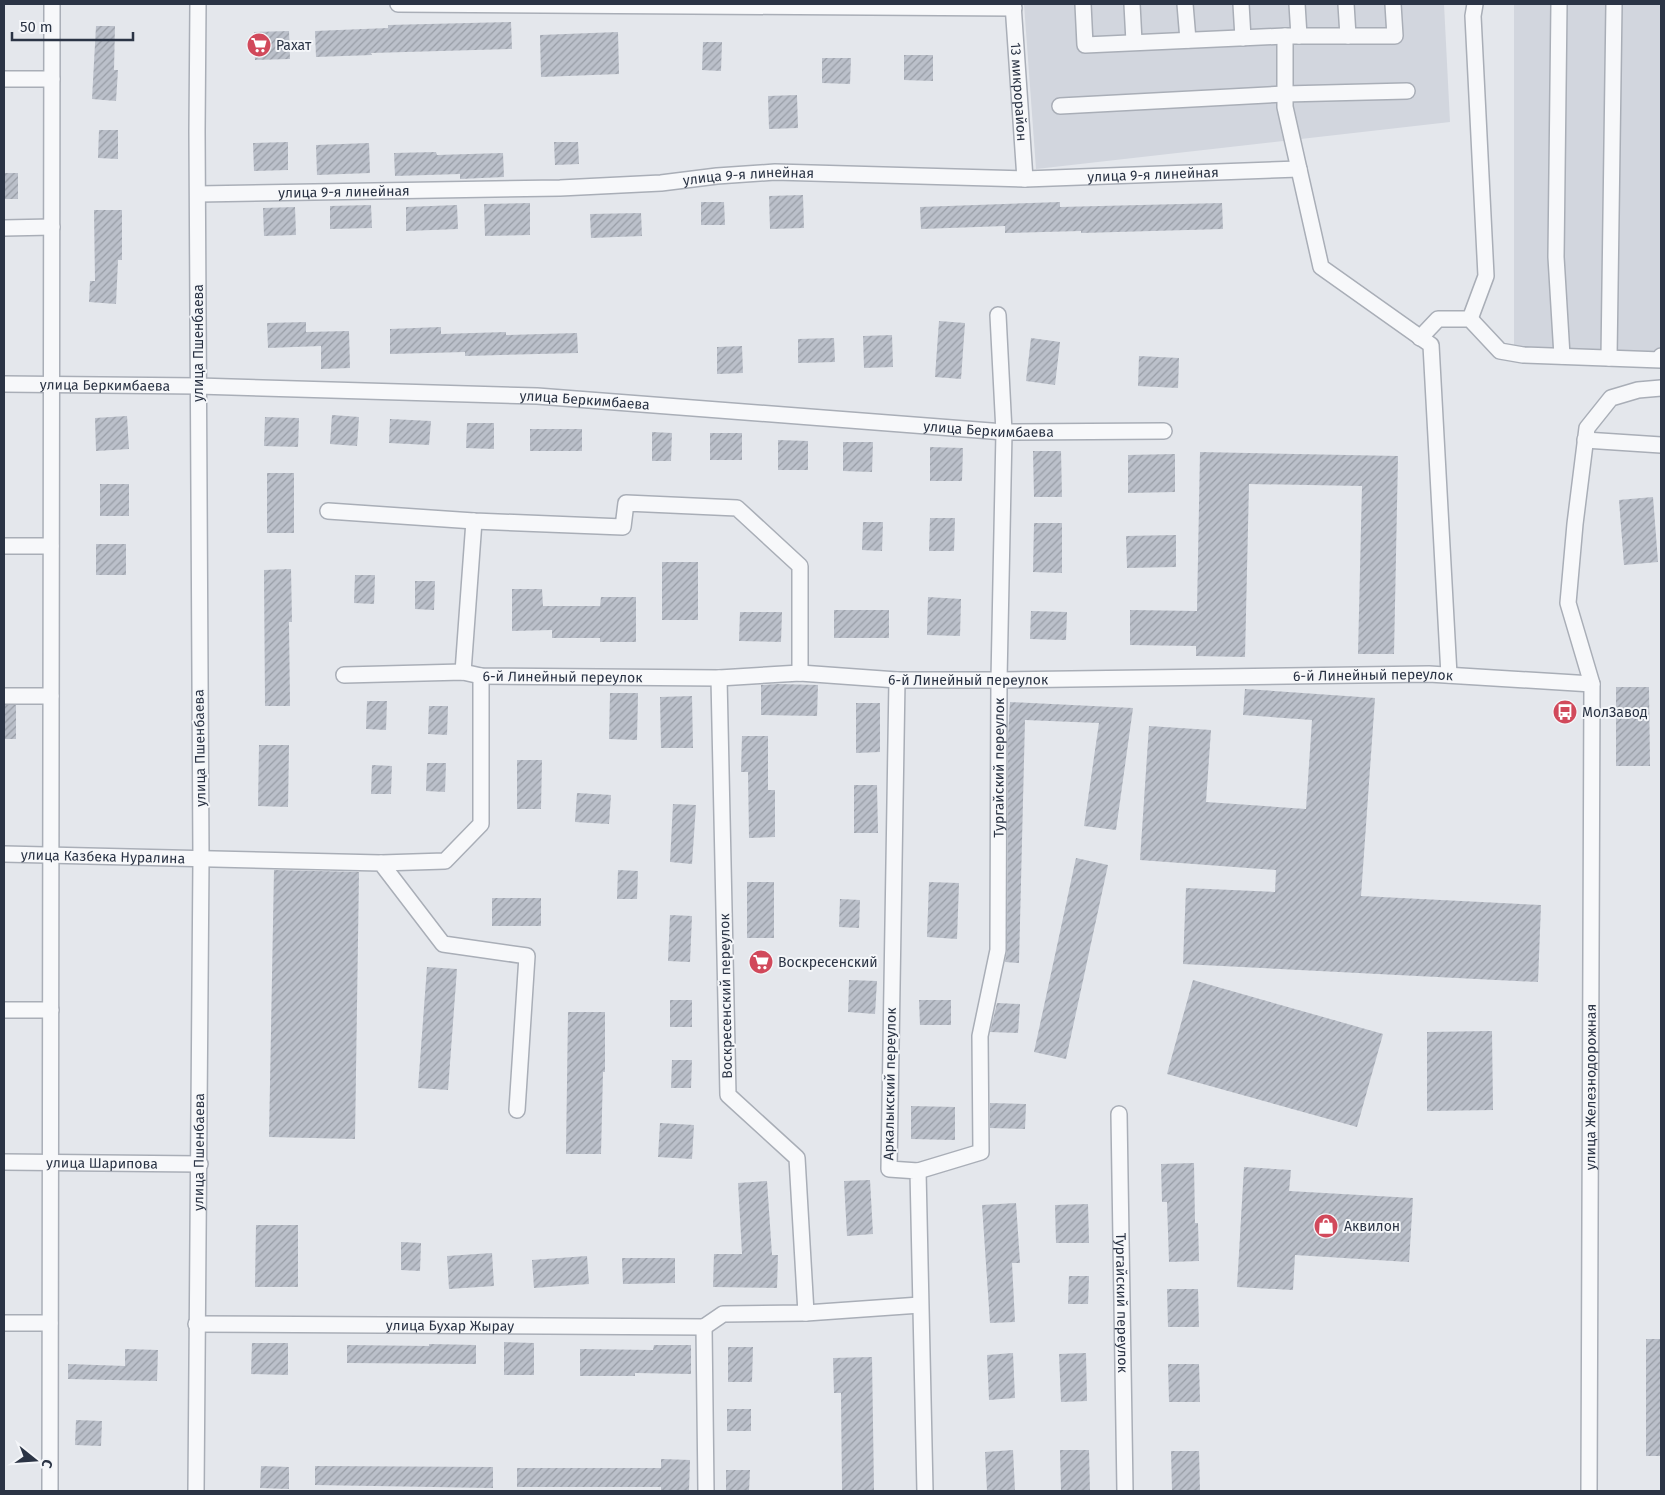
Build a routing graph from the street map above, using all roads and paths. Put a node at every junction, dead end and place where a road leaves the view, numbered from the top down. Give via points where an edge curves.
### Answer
1 (52, 4) edge
2 (198, 4) edge
3 (398, 4) edge
4 (1083, 4) edge
5 (1132, 4) edge
6 (1185, 4) edge
7 (1241, 4) edge
8 (1297, 4) edge
9 (1346, 4) edge
10 (1393, 4) edge
11 (1475, 4) edge
12 (1560, 4) edge
13 (1614, 4) edge
14 (1013, 6) edge
15 (1292, 36) junction
16 (1348, 36) junction
17 (1243, 38) junction
18 (1188, 40) junction
19 (1134, 42) junction
20 (4, 79) edge
21 (52, 79) junction
22 (1407, 91) dead end
23 (1285, 94) junction
24 (1060, 106) dead end
25 (1299, 169) junction
26 (1025, 179) junction
27 (198, 194) junction
28 (4, 228) edge
29 (52, 228) junction
30 (998, 315) dead end
31 (1470, 319) junction
32 (1420, 338) junction
33 (1562, 356) junction
34 (1661, 356) edge
35 (1609, 358) junction
36 (52, 383) junction
37 (4, 384) edge
38 (198, 386) junction
39 (1661, 388) edge
40 (1164, 431) dead end
41 (1004, 432) junction
42 (1585, 440) junction
43 (1661, 445) edge
44 (328, 511) dead end
45 (474, 521) junction
46 (4, 546) edge
47 (52, 546) junction
48 (463, 672) junction
49 (800, 673) junction
50 (344, 675) dead end
51 (1449, 675) junction
52 (481, 676) junction
53 (719, 678) junction
54 (897, 680) junction
55 (999, 680) junction
56 (1592, 684) junction
57 (4, 696) edge
58 (51, 696) junction
59 (4, 854) edge
60 (51, 854) junction
61 (201, 859) junction
62 (381, 863) junction
63 (4, 1010) edge
64 (51, 1010) junction
65 (517, 1110) dead end
66 (1119, 1114) dead end
67 (4, 1162) edge
68 (50, 1163) junction
69 (200, 1164) junction
70 (918, 1171) junction
71 (920, 1305) junction
72 (806, 1313) junction
73 (4, 1323) edge
74 (50, 1324) junction
75 (196, 1324) junction
76 (704, 1328) junction
77 (50, 1491) edge
78 (196, 1491) edge
79 (706, 1491) edge
80 (925, 1491) edge
81 (1126, 1491) edge
82 (1589, 1491) edge

1 - 21 street
2 - 27 street, улица Пшенбаева
3 - 14 street
4 - 19 street via 1085,45
5 - 19 street
6 - 18 street
7 - 17 street
8 - 15 street
9 - 16 street
10 - 16 street via 1395,36
11 - 31 street via 1486,276
12 - 33 street via 1556,257
13 - 35 street
14 - 26 street, 13 микрорайон
15 - 16 street
15 - 17 street
15 - 23 street
17 - 18 street
18 - 19 street
20 - 21 street
21 - 29 street
22 - 23 street
23 - 24 street
23 - 25 street
25 - 26 street, улица 9-я линейная
25 - 32 street via 1321,267
26 - 27 street, улица 9-я линейная via 775,172 661,183 560,188
27 - 38 street, улица Пшенбаева
28 - 29 street
29 - 36 street
30 - 41 street, Тургайский переулок
31 - 32 street via 1438,319
31 - 33 street via 1500,351
32 - 51 street via 1431,346
33 - 35 street
34 - 35 street via 1661,360
36 - 37 street, улица Беркимбаева
36 - 38 street, улица Беркимбаева
36 - 47 street
38 - 41 street, улица Беркимбаева via 537,396
38 - 61 street, улица Пшенбаева
39 - 42 street, улица Железнодорожная via 1638,390 1611,398 1587,428
40 - 41 street, улица Беркимбаева
41 - 55 street, Тургайский переулок
42 - 43 street
42 - 56 street, улица Железнодорожная via 1568,603
44 - 45 street
45 - 48 street
45 - 49 street via 624,527 626,503 737,508 800,566
46 - 47 street
47 - 58 street
48 - 50 street, 6-й Линейный переулок
48 - 52 street, 6-й Линейный переулок
49 - 53 street, 6-й Линейный переулок
49 - 54 street, 6-й Линейный переулок
51 - 55 street, 6-й Линейный переулок
51 - 56 street, 6-й Линейный переулок
52 - 53 street, 6-й Линейный переулок
52 - 62 street, улица Казбека Нуралина via 481,824 445,861
53 - 72 street, Воскресенский переулок via 728,1095 797,1158
54 - 55 street, 6-й Линейный переулок
54 - 70 street, Аркалыкский переулок via 889,1169
55 - 70 street, Тургайский переулок via 998,950 980,1036 981,1152
56 - 82 street, улица Железнодорожная
57 - 58 street
58 - 60 street
59 - 60 street, улица Казбека Нуралина
60 - 61 street, улица Казбека Нуралина
60 - 64 street
61 - 62 street, улица Казбека Нуралина
61 - 69 street, улица Пшенбаева
62 - 65 street via 443,944 527,956
63 - 64 street
64 - 68 street
66 - 81 street, Тургайский переулок
67 - 68 street, улица Шарипова
68 - 69 street, улица Шарипова
68 - 74 street
69 - 75 street, улица Пшенбаева
70 - 71 street
71 - 72 street
71 - 80 street
72 - 76 street via 722,1314
73 - 74 street
74 - 77 street
75 - 76 street, улица Бухар Жырау
75 - 78 street, улица Пшенбаева
76 - 79 street

